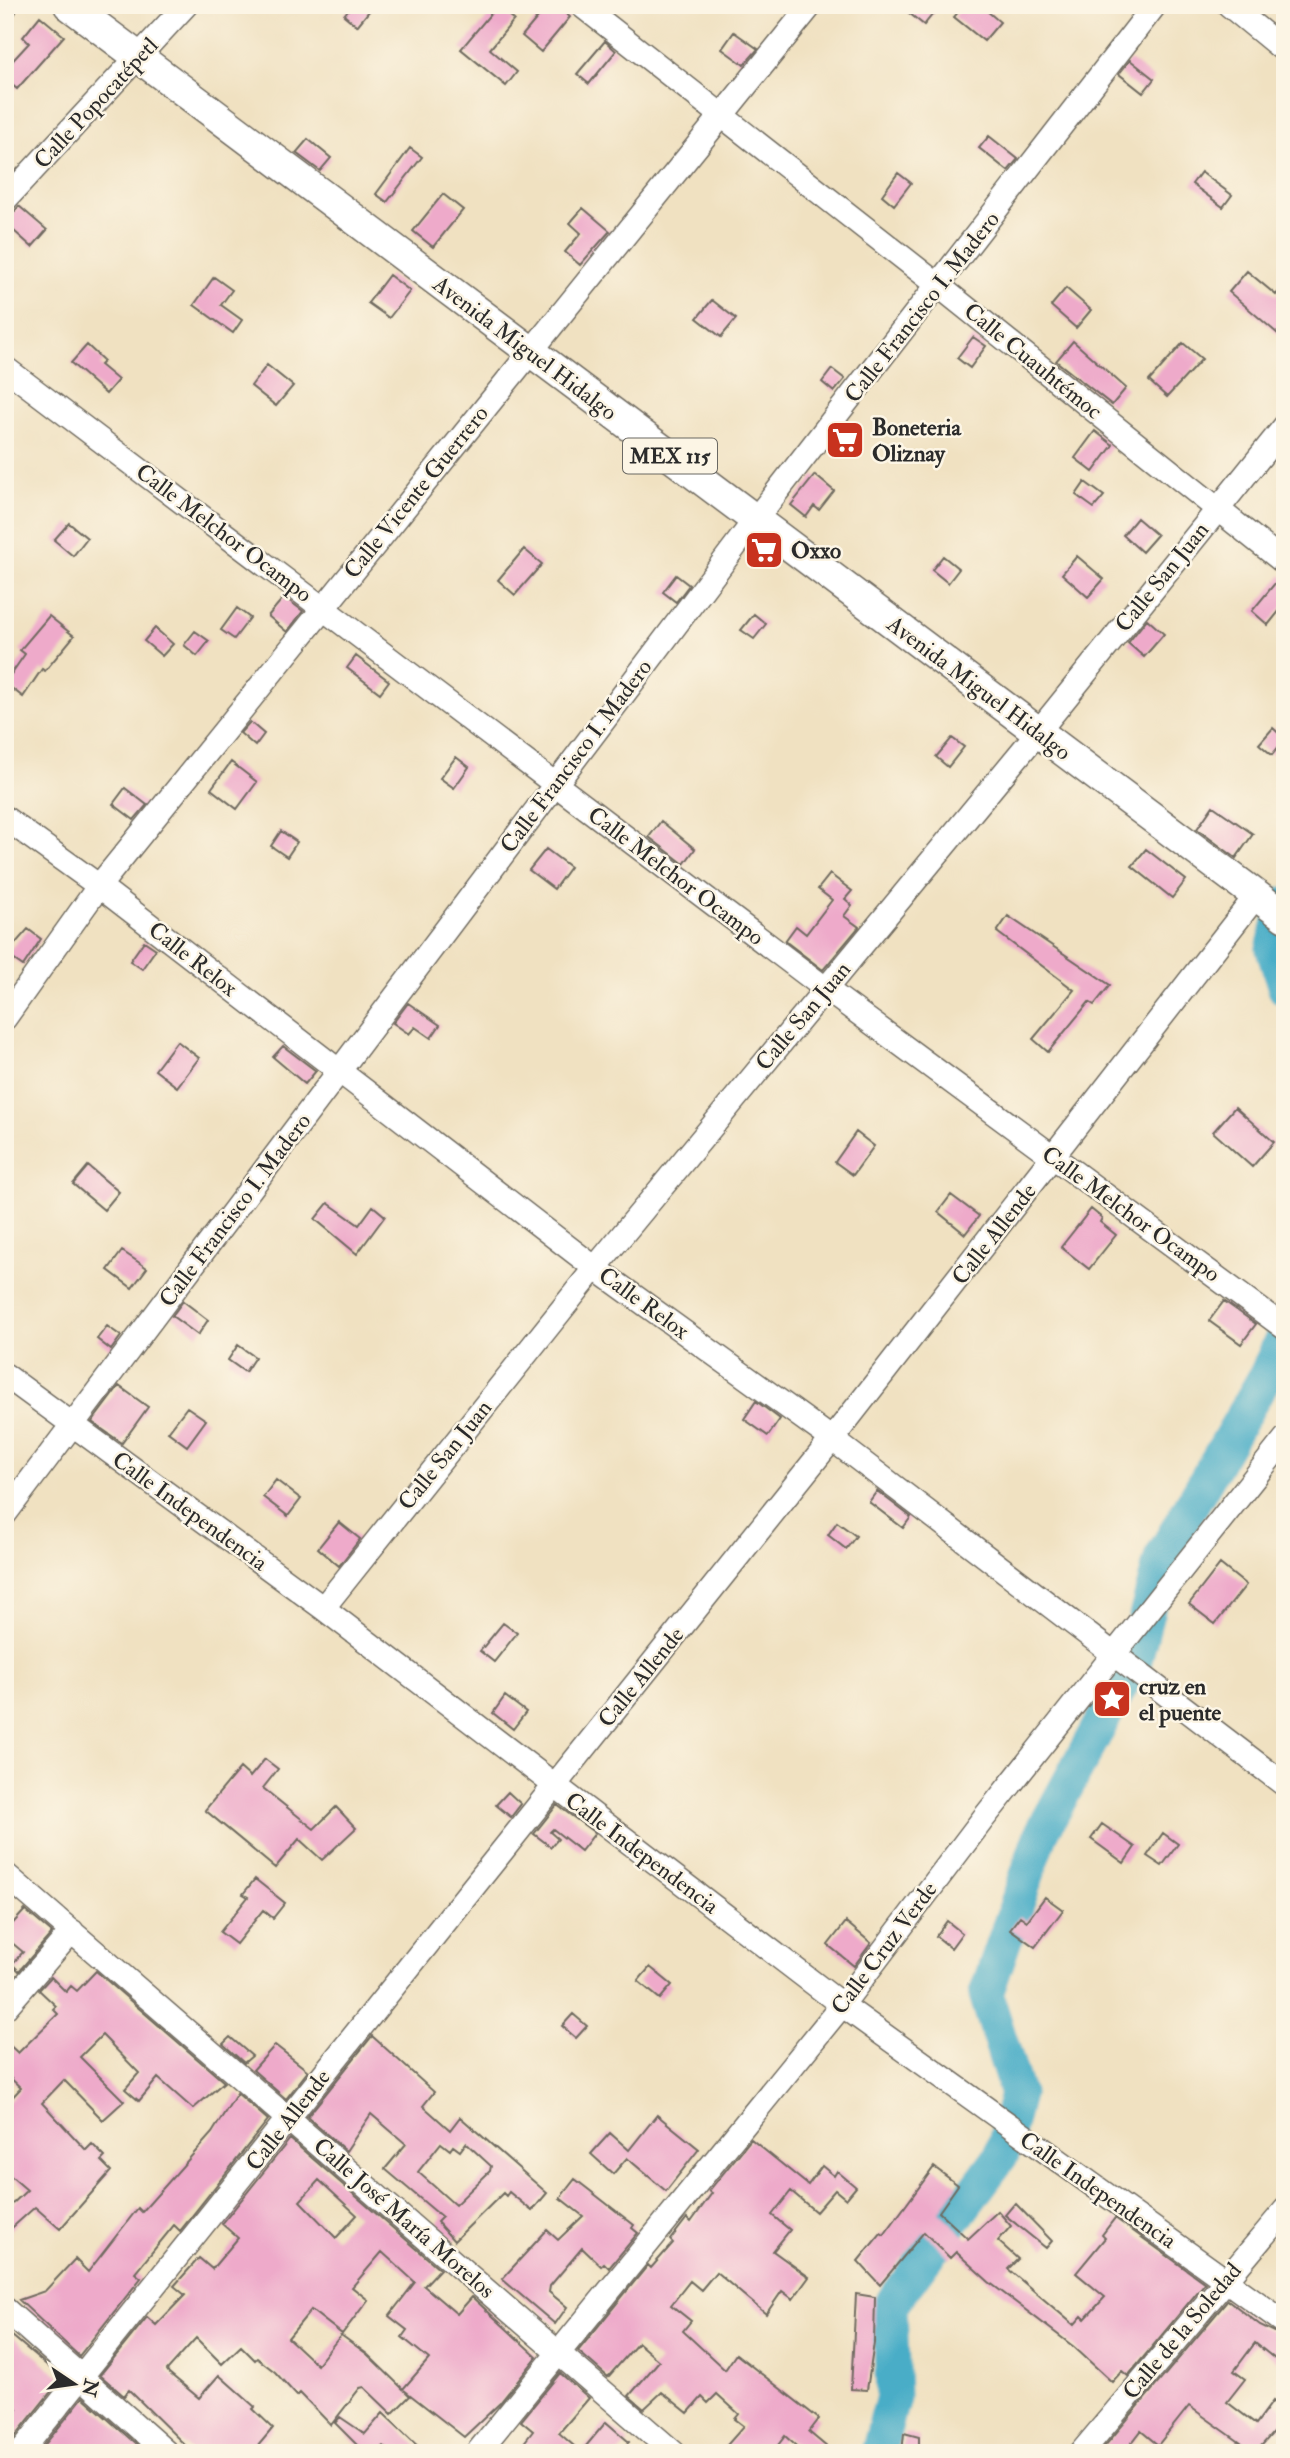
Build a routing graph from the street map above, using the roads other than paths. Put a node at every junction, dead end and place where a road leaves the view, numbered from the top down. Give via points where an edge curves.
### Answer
1 (69, 5) edge
2 (186, 5) edge
3 (581, 5) edge
4 (811, 5) edge
5 (1155, 5) edge
6 (1229, 5) edge
7 (1285, 51) edge
8 (138, 57) junction
9 (723, 117) junction
10 (5, 200) edge
11 (939, 286) junction
12 (530, 351) junction
13 (5, 368) edge
14 (1285, 425) edge
15 (1216, 509) junction
16 (755, 520) junction
17 (1285, 563) edge
18 (322, 607) junction
19 (1038, 732) junction
20 (555, 784) junction
21 (5, 818) edge
22 (99, 886) junction
23 (1270, 907) edge
24 (826, 989) junction
25 (5, 1018) edge
26 (338, 1073) junction
27 (1054, 1157) junction
28 (595, 1268) junction
29 (1279, 1323) edge
30 (5, 1375) edge
31 (72, 1426) junction
32 (832, 1439) junction
33 (1285, 1439) edge
34 (5, 1514) edge
35 (323, 1608) junction
36 (1121, 1660) junction
37 (553, 1785) junction
38 (1285, 1785) edge
39 (5, 1874) edge
40 (72, 1931) junction
41 (842, 2005) junction
42 (5, 2008) edge
43 (289, 2119) junction
44 (1285, 2210) edge
45 (1225, 2279) junction
46 (5, 2309) edge
47 (1285, 2323) edge
48 (558, 2352) junction
49 (82, 2378) junction
50 (20, 2453) edge
51 (167, 2453) edge
52 (477, 2453) edge
53 (674, 2453) edge
54 (1081, 2453) edge

1 - 8 main road, Avenida Miguel Hidalgo / MEX 115
2 - 8 street, Calle Popocatépetl
3 - 9 street, Calle Cuauhtémoc
4 - 9 street, Calle Vicente Guerrero
5 - 11 street, Calle Francisco I. Madero
6 - 7 street
8 - 10 street, Calle Popocatépetl
8 - 12 main road, Avenida Miguel Hidalgo / MEX 115
9 - 11 street, Calle Cuauhtémoc
9 - 12 street, Calle Vicente Guerrero
11 - 15 street, Calle Cuauhtémoc
11 - 16 street, Calle Francisco I. Madero
12 - 16 main road, Avenida Miguel Hidalgo / MEX 115
12 - 18 street, Calle Vicente Guerrero
13 - 18 street, Calle Melchor Ocampo
14 - 15 street, Calle San Juan
15 - 17 street, Calle Cuauhtémoc
15 - 19 street, Calle San Juan
16 - 19 main road, Avenida Miguel Hidalgo / MEX 115
16 - 20 street, Calle Francisco I. Madero
18 - 20 street, Calle Melchor Ocampo
18 - 22 street, Calle Vicente Guerrero
19 - 23 main road, Avenida Miguel Hidalgo / MEX 115
19 - 24 street, Calle San Juan
20 - 24 street, Calle Melchor Ocampo
20 - 26 street, Calle Francisco I. Madero
21 - 22 street, Calle Relox
22 - 25 street, Calle Vicente Guerrero
22 - 26 street, Calle Relox
23 - 27 street, Calle Allende
24 - 27 street, Calle Melchor Ocampo
24 - 28 street, Calle San Juan
26 - 28 street, Calle Relox
26 - 31 street, Calle Francisco I. Madero
27 - 29 street, Calle Melchor Ocampo
27 - 32 street, Calle Allende
28 - 32 street, Calle Relox
28 - 35 street, Calle San Juan
30 - 31 street, Calle Independencia
31 - 34 street, Calle Francisco I. Madero
31 - 35 street, Calle Independencia
32 - 36 street, Calle Relox
32 - 37 street, Calle Allende
33 - 36 street, Calle Cruz Verde via 1129,1633
35 - 37 street, Calle Independencia
36 - 38 street, Calle Relox
36 - 41 street, Calle Cruz Verde via 983,1819
37 - 41 street, Calle Independencia
37 - 43 street, Calle Allende
39 - 40 street, Calle José María Morelos
40 - 42 street
40 - 43 street, Calle José María Morelos
41 - 45 street, Calle Independencia
41 - 48 street, Calle Cruz Verde
43 - 48 street, Calle José María Morelos
43 - 49 street, Calle Allende
44 - 45 street, Calle de la Soledad
45 - 47 street, Calle Independencia
45 - 54 street, Calle de la Soledad
46 - 49 street
48 - 52 street, Calle Cruz Verde
48 - 53 street, Calle José María Morelos
49 - 50 street, Calle Allende
49 - 51 street

